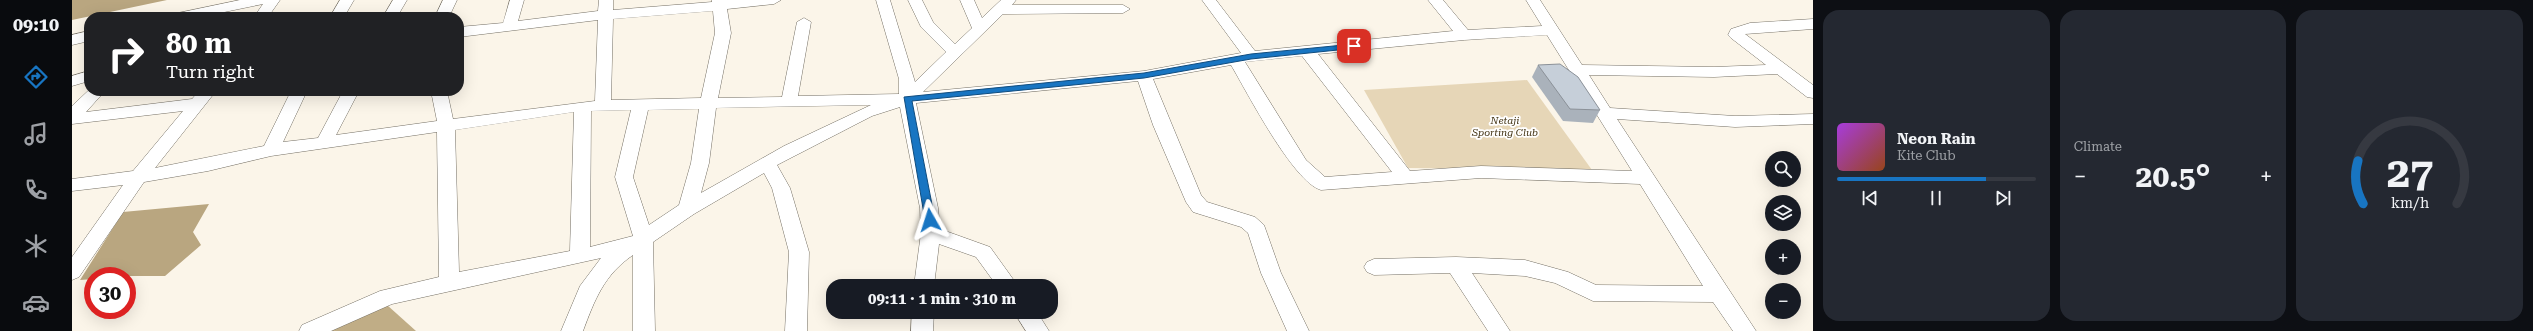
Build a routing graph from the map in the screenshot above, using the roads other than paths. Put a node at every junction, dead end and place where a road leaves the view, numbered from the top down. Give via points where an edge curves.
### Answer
1 (262, 0) edge
2 (273, 0) edge
3 (347, 0) edge
4 (400, 0) edge
5 (450, 0) edge
6 (518, 0) edge
7 (774, 0) edge
8 (883, 0) edge
9 (916, 0) edge
10 (967, 0) edge
11 (1209, 0) edge
12 (1435, 0) edge
13 (1533, 0) edge
14 (720, 4) edge
15 (1004, 5) edge
16 (606, 8) edge
17 (1123, 9) dead end
18 (203, 12) edge
19 (265, 12) edge
20 (340, 12) edge
21 (393, 12) edge
22 (444, 12) edge
23 (804, 22) dead end
24 (1813, 24) edge
25 (509, 28) junction
26 (980, 30) junction
27 (1552, 30) junction
28 (464, 32) edge
29 (1464, 35) junction
30 (84, 37) edge
31 (72, 40) edge
32 (1306, 51) junction
33 (956, 52) junction
34 (1243, 58) junction
35 (1779, 69) junction
36 (1578, 70) junction
37 (1144, 76) junction
38 (84, 77) edge
39 (72, 81) edge
40 (1813, 93) edge
41 (92, 96) edge
42 (297, 96) edge
43 (348, 96) edge
44 (440, 96) edge
45 (203, 97) edge
46 (907, 99) junction
47 (789, 102) junction
48 (708, 104) junction
49 (603, 105) junction
50 (640, 105) junction
51 (583, 106) junction
52 (1605, 113) junction
53 (72, 118) edge
54 (1813, 119) edge
55 (446, 125) junction
56 (324, 142) junction
57 (271, 150) junction
58 (767, 163) junction
59 (138, 177) junction
60 (1405, 177) junction
61 (1646, 178) junction
62 (72, 185) edge
63 (687, 209) junction
64 (931, 233) junction
65 (643, 238) junction
66 (580, 257) junction
67 (1456, 265) junction
68 (1374, 267) dead end
69 (72, 272) edge
70 (925, 279) edge
71 (1003, 279) edge
72 (449, 282) junction
73 (1719, 294) junction
74 (923, 319) edge
75 (1030, 319) edge
76 (310, 331) edge
77 (572, 331) edge
78 (644, 331) edge
79 (796, 331) edge
80 (922, 331) edge
81 (1038, 331) edge
82 (1298, 331) edge
83 (1499, 331) edge
84 (1745, 331) edge

1 - 18 street
2 - 19 street
3 - 20 street
4 - 21 street
5 - 22 street
6 - 25 street
7 - 14 street
8 - 46 street via 907,79
9 - 33 street via 922,19 933,34
10 - 26 street
11 - 34 street
12 - 29 street
13 - 27 street
14 - 16 street
14 - 48 street via 723,33
15 - 17 street
15 - 26 street
16 - 25 street
16 - 49 street
23 - 47 street
24 - 35 street via 1750,28 1736,32 1741,41
25 - 28 street
26 - 33 street
27 - 29 street
27 - 36 street
29 - 32 street
30 - 31 street
32 - 34 street
32 - 60 street
33 - 46 street
34 - 37 street
34 - 60 street via 1300,164 1321,184
35 - 36 street via 1714,72
35 - 40 street
36 - 52 street
37 - 46 street
37 - 82 street via 1193,197 1200,207 1248,222 1257,230 1271,273
38 - 39 street
41 - 53 street
42 - 57 street
43 - 56 street
44 - 55 street
45 - 53 street
45 - 59 street
46 - 47 street
46 - 58 street via 866,112
46 - 64 street via 929,208
47 - 48 street
48 - 50 street
48 - 63 street via 700,163
49 - 50 street
49 - 51 street
50 - 65 street via 624,177
51 - 55 street
51 - 66 street
52 - 54 street via 1727,122 1775,123
52 - 61 street
55 - 56 street
55 - 72 street
56 - 57 street
57 - 59 street via 208,165
58 - 63 street
58 - 79 street via 781,188 799,252
59 - 62 street
59 - 69 street
60 - 61 street via 1481,172
61 - 73 street
63 - 65 street
64 - 70 street
64 - 71 street via 983,252
65 - 66 street
65 - 77 street via 610,261 587,292
65 - 78 street
66 - 72 street
67 - 68 street
67 - 73 street via 1543,271 1593,293
67 - 83 street
72 - 76 street via 387,297
73 - 84 street
74 - 80 street
75 - 81 street

